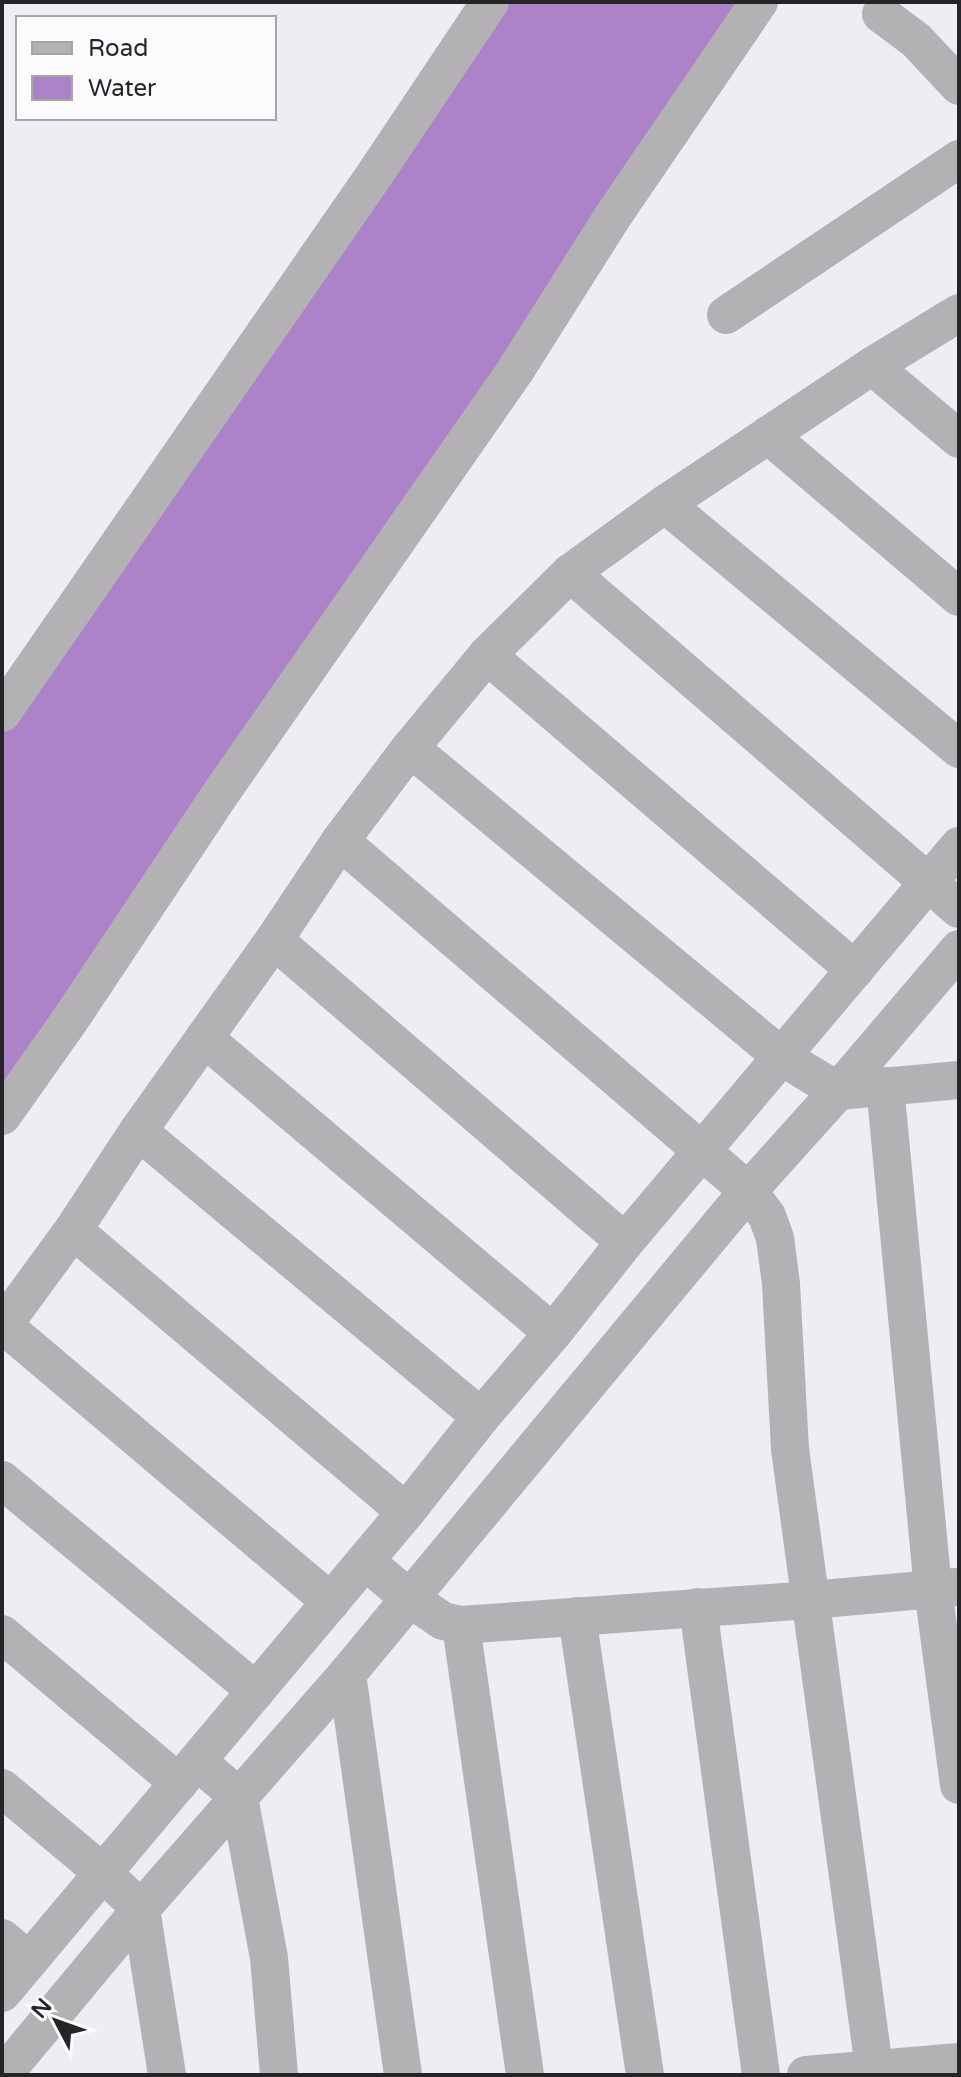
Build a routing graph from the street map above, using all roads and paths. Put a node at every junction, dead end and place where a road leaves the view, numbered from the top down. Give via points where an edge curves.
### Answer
1 (490, 2) edge
2 (759, 2) edge
3 (881, 14) dead end
4 (959, 86) edge
5 (959, 159) edge
6 (959, 313) edge
7 (726, 315) dead end
8 (872, 366) junction
9 (768, 435) junction
10 (959, 439) edge
11 (665, 504) junction
12 (570, 573) junction
13 (959, 597) edge
14 (487, 655) junction
15 (2, 713) edge
16 (410, 748) junction
17 (959, 749) edge
18 (340, 841) junction
19 (959, 846) edge
20 (928, 884) junction
21 (959, 909) edge
22 (274, 940) junction
23 (959, 949) edge
24 (855, 970) junction
25 (204, 1038) junction
26 (782, 1057) junction
27 (959, 1080) edge
28 (885, 1086) junction
29 (838, 1091) junction
30 (2, 1116) edge
31 (138, 1131) junction
32 (703, 1152) junction
33 (748, 1191) junction
34 (73, 1230) junction
35 (625, 1242) junction
36 (3, 1326) edge
37 (553, 1333) junction
38 (481, 1417) junction
39 (2, 1480) edge
40 (406, 1512) junction
41 (365, 1561) junction
42 (946, 1588) edge
43 (409, 1598) junction
44 (811, 1600) junction
45 (331, 1602) junction
46 (698, 1607) junction
47 (577, 1616) junction
48 (461, 1625) junction
49 (2, 1634) edge
50 (347, 1674) junction
51 (256, 1691) junction
52 (188, 1772) junction
53 (959, 1785) edge
54 (2, 1788) edge
55 (239, 1797) junction
56 (103, 1873) junction
57 (141, 1909) junction
58 (15, 1950) edge
59 (2, 1993) edge
60 (959, 2062) edge
61 (875, 2072) edge
62 (3, 2075) edge
63 (167, 2075) edge
64 (279, 2075) edge
65 (403, 2075) edge
66 (525, 2075) edge
67 (645, 2075) edge
68 (761, 2075) edge
69 (806, 2075) edge

1 - 15 street
2 - 30 street via 515,371
3 - 4 street
5 - 7 street
6 - 8 street
8 - 9 street
8 - 10 street
9 - 11 street
9 - 13 street
11 - 12 street
11 - 17 street
12 - 14 street
12 - 20 street
14 - 16 street
14 - 24 street
16 - 18 street
16 - 26 street
18 - 22 street
18 - 32 street
19 - 20 street
20 - 21 street
20 - 24 street
22 - 25 street
22 - 35 street
23 - 29 street
24 - 26 street
25 - 31 street
25 - 37 street
26 - 29 street
26 - 32 street
27 - 28 street
28 - 29 street
28 - 42 street
29 - 33 street
31 - 34 street
31 - 38 street
32 - 33 street
32 - 35 street
33 - 43 street
33 - 44 street via 767,1216 775,1238 790,1449
34 - 36 street
34 - 40 street
35 - 37 street
36 - 45 street
37 - 38 street
38 - 40 street
39 - 51 street
40 - 41 street
41 - 43 street
41 - 45 street
42 - 44 street
42 - 53 street
43 - 48 street via 443,1621
43 - 50 street
44 - 46 street
44 - 61 street
45 - 51 street
46 - 47 street
46 - 68 street
47 - 48 street
47 - 67 street
48 - 66 street
49 - 52 street
50 - 55 street
50 - 65 street
51 - 52 street
52 - 55 street
52 - 56 street
54 - 56 street
55 - 57 street
55 - 64 street via 269,1958
56 - 57 street
56 - 58 street
57 - 62 street
57 - 63 street
58 - 59 street
60 - 61 street
61 - 69 street

